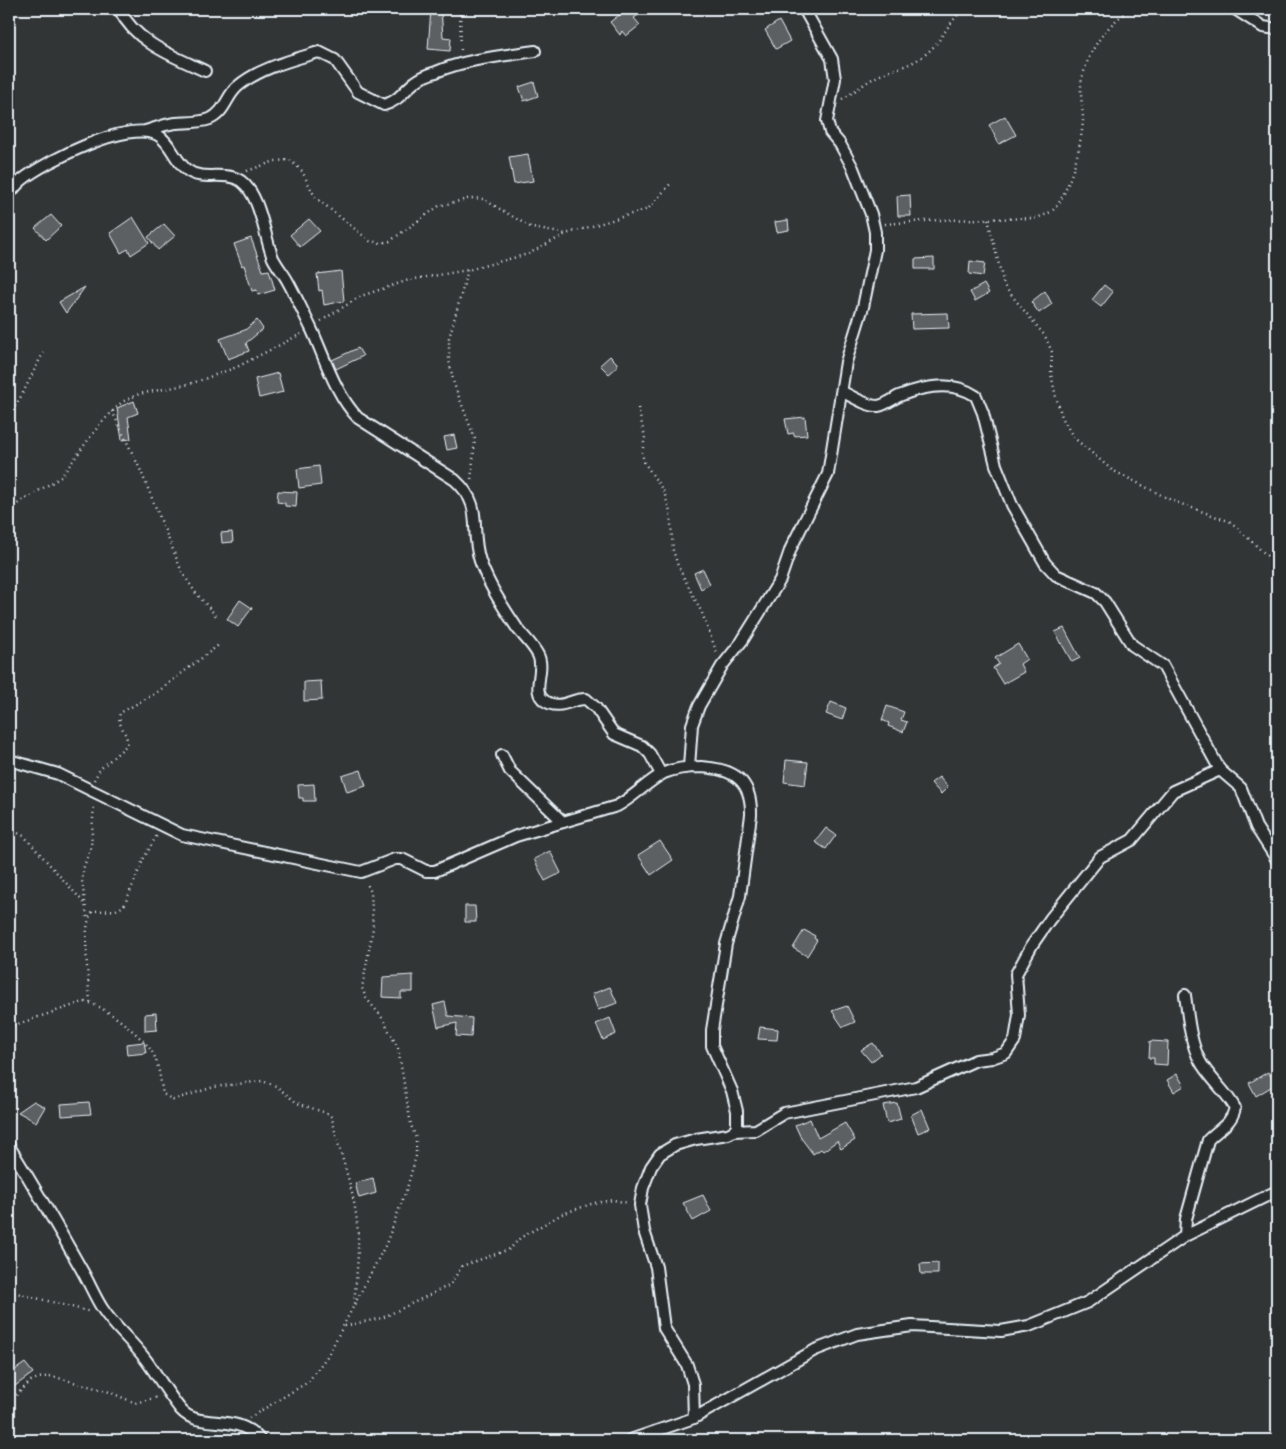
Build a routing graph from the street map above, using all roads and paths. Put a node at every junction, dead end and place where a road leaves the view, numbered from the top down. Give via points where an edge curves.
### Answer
1 (119, 9) edge
2 (460, 9) edge
3 (804, 9) edge
4 (965, 9) edge
5 (1131, 9) edge
6 (1235, 9) edge
7 (1277, 29) edge
8 (535, 51) dead end
9 (461, 64) junction
10 (205, 71) dead end
11 (829, 105) junction
12 (146, 131) junction
13 (231, 177) junction
14 (672, 182) dead end
15 (9, 194) edge
16 (988, 219) junction
17 (874, 225) junction
18 (566, 234) junction
19 (468, 270) junction
20 (311, 328) junction
21 (44, 352) dead end
22 (842, 392) junction
23 (638, 408) dead end
24 (112, 411) junction
25 (9, 414) edge
26 (468, 491) junction
27 (9, 509) edge
28 (1277, 565) edge
29 (218, 618) dead end
30 (220, 644) dead end
31 (722, 666) junction
32 (502, 755) dead end
33 (9, 760) edge
34 (689, 767) junction
35 (1220, 770) junction
36 (661, 774) junction
37 (92, 789) junction
38 (563, 822) junction
39 (162, 825) junction
40 (9, 829) edge
41 (1277, 860) edge
42 (361, 872) junction
43 (85, 904) junction
44 (14, 911) dead end
45 (9, 913) edge
46 (88, 918) junction
47 (1185, 995) dead end
48 (90, 1002) junction
49 (9, 1027) edge
50 (734, 1131) junction
51 (9, 1146) edge
52 (1277, 1191) edge
53 (640, 1205) junction
54 (1186, 1236) junction
55 (9, 1291) edge
56 (354, 1307) junction
57 (107, 1316) junction
58 (345, 1326) junction
59 (170, 1394) junction
60 (9, 1402) edge
61 (694, 1418) junction
62 (237, 1424) junction
63 (255, 1439) edge
64 (630, 1440) edge

1 - 10 street via 135,31 156,47
2 - 9 path
3 - 11 street via 832,59 835,79
4 - 11 path via 950,22 943,38 926,54 911,64 878,75
5 - 16 path via 1108,26 1090,55 1082,80 1082,120 1076,162 1054,209 1036,218
6 - 7 street via 1263,27
8 - 9 street
9 - 12 street via 415,82 392,103 384,105 358,92 335,60 319,52 253,76 236,88 226,106 210,119 175,123
11 - 17 street via 827,121 830,132 853,168
12 - 13 street via 165,142 192,173
12 - 15 street via 132,130 86,145 22,180
13 - 18 path via 275,161 290,160 302,171 315,197 370,241 381,243 390,241 439,206 471,198 483,199 532,228
13 - 20 street via 242,182 251,193 274,260
14 - 18 path via 648,209
16 - 17 path
16 - 28 path via 1004,286 1045,336 1052,352 1051,374 1056,398 1073,436 1112,470 1173,501 1231,522
17 - 22 street via 875,250 864,307 846,362
18 - 19 path via 528,254
19 - 20 path via 409,280 360,296
19 - 26 path via 449,338 449,361 454,384 475,439
20 - 24 path via 237,368 190,384 139,394
20 - 26 street via 346,406 358,418 456,480
21 - 25 path via 20,400
22 - 31 street via 833,452 822,491 791,548 780,580
22 - 35 street via 876,406 937,387 958,386 976,396 1009,497 1045,564 1056,575 1096,594 1105,602 1132,645 1163,666
23 - 31 path via 645,437 644,462 664,492 678,566 702,612
24 - 27 path via 61,477
24 - 29 path via 140,469 182,572 194,592
26 - 36 street via 473,502 479,559 500,602 538,655 542,670 538,692 545,701 558,705 586,699 614,734 642,746 650,754
30 - 37 path via 156,693 120,713 119,724 127,745 100,769
31 - 34 street via 699,706 692,726
32 - 38 street via 510,771
33 - 37 street via 58,774
34 - 36 street
34 - 50 street via 723,769 733,773 751,802 740,896 726,944 712,1030 712,1046 732,1091 737,1111 738,1122
35 - 41 street via 1241,788 1256,827
35 - 50 street via 1173,791 1132,840 1100,856 1050,919 1016,974 1019,1015 1015,1040 1006,1053 976,1060 916,1088 784,1113 756,1130
36 - 38 street via 623,803
37 - 39 street
37 - 43 path via 91,846 82,881
38 - 42 street via 516,836 436,871 426,871 402,859 395,859
39 - 42 street via 182,835
39 - 46 path via 124,906 94,911
40 - 43 path via 24,836
42 - 56 path via 371,892 373,928 362,988 398,1048 416,1138 416,1156 386,1244
43 - 46 path
44 - 45 path
46 - 48 path
47 - 54 street via 1199,1060 1235,1108 1227,1126 1214,1132 1208,1140 1186,1218
48 - 49 path
48 - 56 path via 100,1006 151,1049 167,1098 173,1100 214,1087 262,1081 276,1086 298,1103 329,1114 353,1198 357,1224
50 - 53 street via 689,1141 660,1154 651,1166
51 - 57 street
52 - 54 street
53 - 58 path via 613,1200 594,1202 562,1214 520,1238 510,1249 462,1266 450,1285 382,1318
53 - 61 street via 644,1231 656,1267 664,1328 687,1365 693,1384
54 - 61 street via 1088,1302 1029,1326 1001,1331 912,1326 857,1334 815,1350
55 - 57 path
56 - 58 path
57 - 59 street via 146,1360
58 - 62 path via 308,1382
59 - 60 path via 135,1403 107,1391 51,1376 31,1381
59 - 62 street via 182,1411 191,1417
61 - 64 street
62 - 63 street

